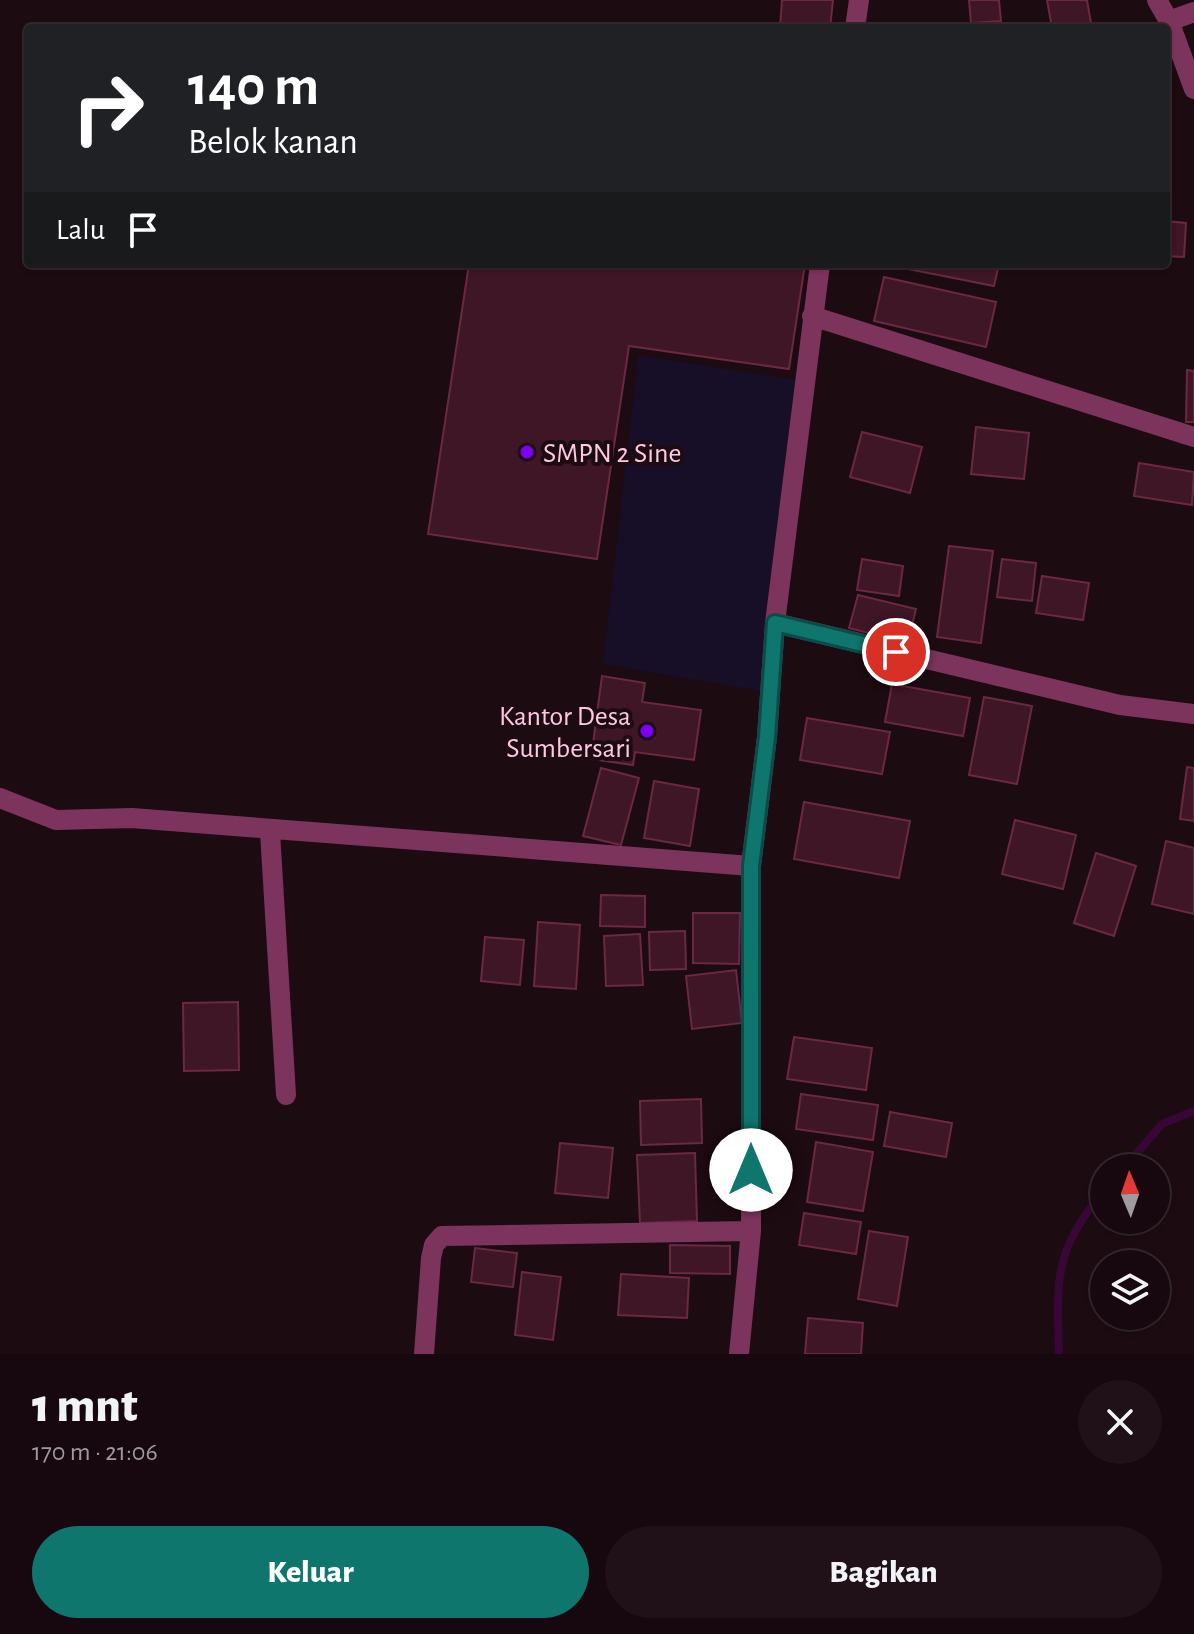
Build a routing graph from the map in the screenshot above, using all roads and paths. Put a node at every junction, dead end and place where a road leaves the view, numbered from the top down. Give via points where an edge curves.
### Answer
1 (859, 0) edge
2 (1157, 0) edge
3 (1194, 12) edge
4 (1169, 21) junction
5 (856, 24) edge
6 (1194, 89) edge
7 (819, 268) edge
8 (812, 316) junction
9 (1194, 437) edge
10 (775, 623) junction
11 (1194, 714) edge
12 (0, 798) edge
13 (270, 832) junction
14 (751, 866) junction
15 (286, 1095) dead end
16 (751, 1231) junction
17 (424, 1354) edge
18 (739, 1354) edge

1 - 5 street
2 - 4 street
3 - 4 street
4 - 6 street
7 - 8 street
8 - 9 street
8 - 10 street
10 - 11 street via 1120,705
10 - 14 street
12 - 13 street via 70,822 132,818
13 - 14 street
13 - 15 street
14 - 16 street
16 - 17 street via 442,1236 431,1258
16 - 18 street

